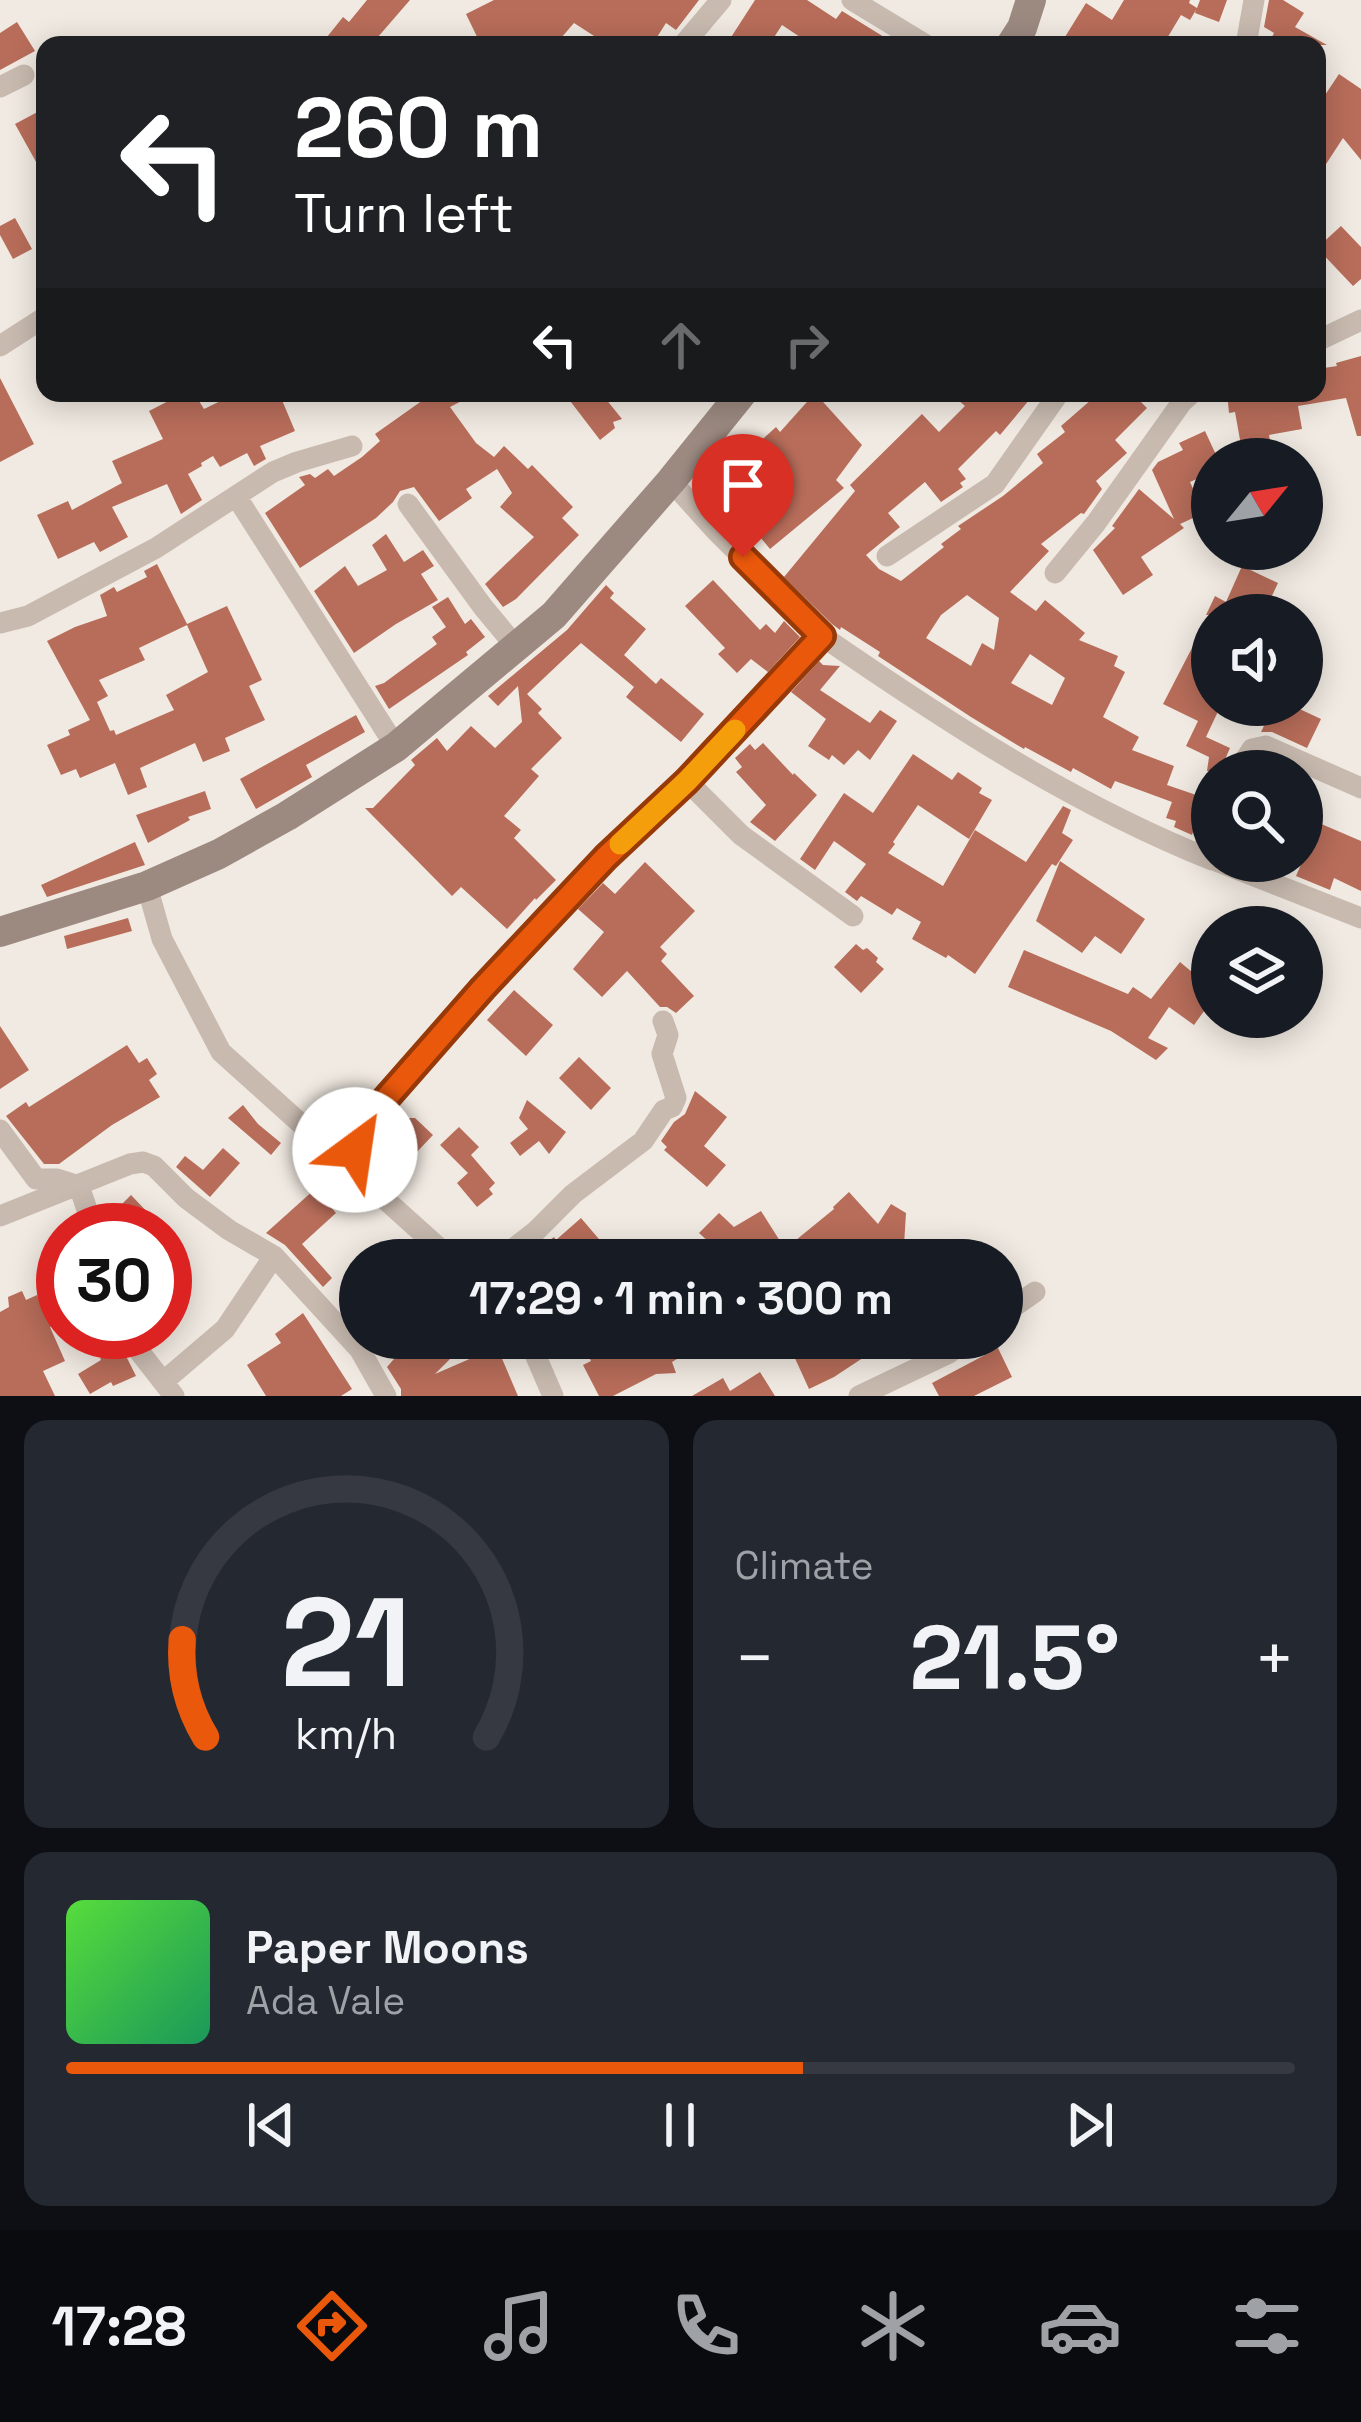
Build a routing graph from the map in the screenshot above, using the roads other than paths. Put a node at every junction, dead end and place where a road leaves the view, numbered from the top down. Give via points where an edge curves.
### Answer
1 (722, 0) edge
2 (852, 0) edge
3 (1031, 0) edge
4 (1254, 0) edge
5 (691, 36) edge
6 (911, 36) edge
7 (1017, 36) edge
8 (1248, 36) edge
9 (24, 75) dead end
10 (0, 87) edge
11 (1361, 320) edge
12 (36, 323) edge
13 (1326, 337) edge
14 (0, 346) edge
15 (735, 402) edge
16 (1053, 402) edge
17 (1182, 402) edge
18 (352, 446) dead end
19 (671, 481) junction
20 (236, 496) junction
21 (408, 504) dead end
22 (887, 556) dead end
23 (1055, 573) dead end
24 (0, 623) edge
25 (822, 636) junction
26 (517, 648) junction
27 (396, 747) junction
28 (1323, 771) edge
29 (687, 781) junction
30 (1361, 788) edge
31 (1191, 851) edge
32 (1270, 882) edge
33 (148, 886) junction
34 (853, 916) dead end
35 (1361, 918) edge
36 (0, 932) edge
37 (663, 1021) dead end
38 (361, 1127) junction
39 (0, 1130) edge
40 (330, 1149) junction
41 (79, 1186) junction
42 (85, 1203) edge
43 (0, 1216) edge
44 (429, 1239) edge
45 (431, 1239) edge
46 (527, 1239) edge
47 (274, 1256) junction
48 (1034, 1292) dead end
49 (1023, 1300) edge
50 (145, 1359) edge
51 (537, 1359) edge
52 (936, 1359) edge
53 (169, 1389) edge
54 (386, 1396) edge
55 (553, 1396) edge
56 (859, 1396) edge

1 - 5 street
2 - 6 street
3 - 7 street
4 - 8 street
9 - 10 street
11 - 13 street
12 - 14 street
15 - 19 street
16 - 22 street via 995,484
17 - 23 street
18 - 20 street via 273,472
19 - 25 street
19 - 26 street
20 - 24 street via 156,548
20 - 27 street
21 - 26 street
25 - 29 street
25 - 31 street via 945,721 1090,805
26 - 27 street
27 - 33 street via 287,816
28 - 30 street
29 - 34 street via 741,835
29 - 38 street via 606,857
32 - 35 street
33 - 36 street
33 - 40 street via 162,939 221,1052
37 - 46 street via 672,1107
38 - 40 street
38 - 45 street via 355,1150
39 - 41 street via 36,1179
40 - 44 street
41 - 42 street
41 - 43 street
41 - 47 street via 143,1162
47 - 53 street via 225,1329
47 - 54 street via 360,1350
48 - 49 street
50 - 53 street
51 - 55 street
52 - 56 street

